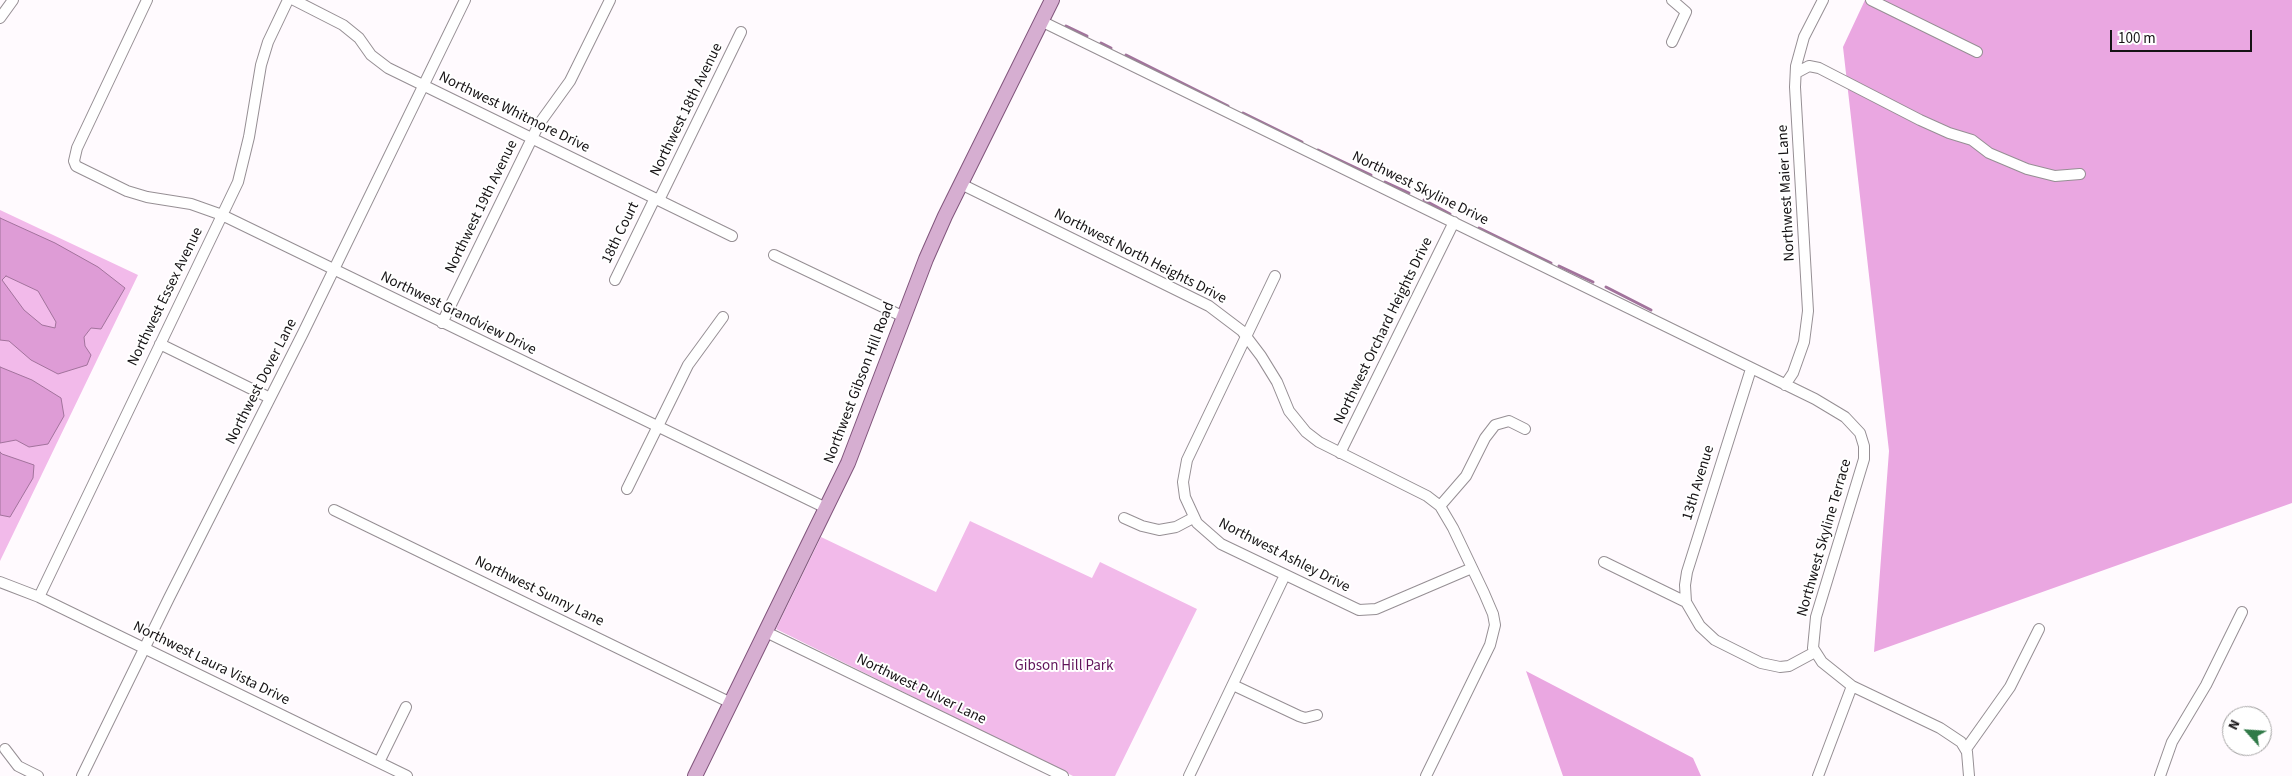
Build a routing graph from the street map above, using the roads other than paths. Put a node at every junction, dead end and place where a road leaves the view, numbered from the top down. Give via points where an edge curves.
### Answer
1 (13, 0) edge
2 (147, 0) edge
3 (288, 0) edge
4 (294, 0) edge
5 (465, 0) edge
6 (610, 0) edge
7 (1052, 0) edge
8 (1672, 0) edge
9 (1823, 0) edge
10 (1871, 0) edge
11 (0, 18) edge
12 (1041, 21) junction
13 (741, 32) dead end
14 (1672, 42) dead end
15 (1977, 52) dead end
16 (1796, 73) junction
17 (424, 86) junction
18 (532, 139) junction
19 (2080, 174) dead end
20 (961, 184) junction
21 (657, 199) junction
22 (222, 216) junction
23 (1454, 222) junction
24 (732, 236) dead end
25 (774, 255) dead end
26 (334, 269) junction
27 (1275, 276) dead end
28 (615, 280) dead end
29 (723, 317) dead end
30 (904, 317) junction
31 (442, 323) junction
32 (1246, 338) junction
33 (160, 344) junction
34 (1751, 369) junction
35 (1785, 385) junction
36 (270, 398) junction
37 (657, 427) junction
38 (1526, 429) dead end
39 (1340, 453) junction
40 (627, 489) dead end
41 (1440, 506) junction
42 (826, 508) junction
43 (334, 510) dead end
44 (1124, 518) dead end
45 (1193, 518) junction
46 (1604, 562) dead end
47 (1472, 568) junction
48 (1285, 575) junction
49 (0, 582) edge
50 (38, 597) junction
51 (1688, 604) junction
52 (2242, 612) dead end
53 (2039, 629) dead end
54 (766, 632) junction
55 (145, 648) junction
56 (1815, 652) junction
57 (1233, 685) junction
58 (1852, 686) junction
59 (730, 703) junction
60 (406, 707) dead end
61 (1317, 715) dead end
62 (1966, 749) junction
63 (5, 750) dead end
64 (379, 762) junction
65 (1048, 772) edge
66 (38, 776) edge
67 (82, 776) edge
68 (407, 776) edge
69 (695, 776) edge
70 (1063, 776) edge
71 (1189, 776) edge
72 (1426, 776) edge
73 (1818, 776) edge
74 (1969, 776) edge
75 (2160, 776) edge

1 - 11 street
2 - 22 street, Northwest Grandview Drive via 77,148 74,161 80,168 127,191 191,204
3 - 22 street, Northwest Essex Avenue via 260,65 244,163
4 - 17 street, Northwest Whitmore Drive via 343,25 359,38 371,56
5 - 17 street, Northwest Dover Lane
6 - 18 street, Northwest 19th Avenue via 570,82 547,111
7 - 12 main road, Northwest Gibson Hill Road
8 - 14 street via 1686,12
9 - 16 street, Northwest Maier Lane via 1804,36
10 - 15 street
12 - 20 main road, Northwest Gibson Hill Road
12 - 23 street, Northwest Skyline Drive
13 - 21 street, Northwest 18th Avenue
16 - 19 street via 1809,66 1819,68 1920,120 1972,140 1989,153 2027,169 2055,176
16 - 35 street, Northwest Maier Lane via 1808,311 1804,342
17 - 18 street, Northwest Whitmore Drive
17 - 26 street, Northwest Dover Lane
18 - 21 street, Northwest Whitmore Drive
18 - 31 street, Northwest 19th Avenue
20 - 30 main road, Northwest Gibson Hill Road via 926,259
20 - 32 street, Northwest North Heights Drive via 1209,306 1230,320
21 - 24 street, Northwest Whitmore Drive
21 - 28 street, 18th Court
22 - 26 street, Northwest Grandview Drive
22 - 33 street, Northwest Essex Avenue
23 - 34 street, Northwest Skyline Drive
23 - 39 street, Northwest Orchard Heights Drive
25 - 30 street
26 - 31 street, Northwest Grandview Drive
26 - 36 street, Northwest Dover Lane
27 - 32 street, Northwest Ashley Drive
29 - 37 street via 688,365
30 - 42 main road, Northwest Gibson Hill Road via 864,426
31 - 37 street, Northwest Grandview Drive
32 - 39 street, Northwest North Heights Drive via 1268,365 1297,423 1319,442
32 - 45 street, Northwest Ashley Drive via 1185,468 1185,497
33 - 36 street
33 - 50 street, Northwest Essex Avenue
34 - 35 street, Northwest Skyline Drive
34 - 51 street, 13th Avenue via 1686,572
35 - 56 street, Northwest Skyline Terrace via 1845,417 1860,433 1864,446 1859,482 1816,617
36 - 55 street, Northwest Dover Lane
37 - 40 street
37 - 42 street, Northwest Grandview Drive
38 - 41 street via 1509,422 1495,425 1466,476
39 - 41 street, Northwest North Heights Drive via 1427,496
41 - 47 street, Northwest North Heights Drive
42 - 54 main road, Northwest Gibson Hill Road
43 - 59 street, Northwest Sunny Lane
44 - 45 street via 1159,530 1176,527
45 - 48 street, Northwest Ashley Drive via 1221,544
46 - 51 street
47 - 48 street, Northwest Ashley Drive via 1369,610 1350,606
47 - 72 street, Northwest North Heights Drive via 1495,625 1490,645
48 - 57 street
49 - 50 street, Northwest Laura Vista Drive
50 - 55 street, Northwest Laura Vista Drive
51 - 56 street via 1700,626 1715,640 1761,663 1789,666
52 - 75 street via 2206,685 2172,742
53 - 62 street via 2010,687
54 - 59 main road, Northwest Gibson Hill Road
54 - 65 street, Northwest Pulver Lane
55 - 64 street, Northwest Laura Vista Drive
55 - 67 street, Northwest Dover Lane
56 - 58 street via 1822,662
57 - 61 street via 1299,716
57 - 71 street
58 - 62 street via 1940,728
58 - 73 street
59 - 69 main road, Northwest Gibson Hill Road
60 - 64 street
62 - 74 street
63 - 66 street via 18,766
64 - 68 street, Northwest Laura Vista Drive
65 - 70 street, Northwest Pulver Lane

